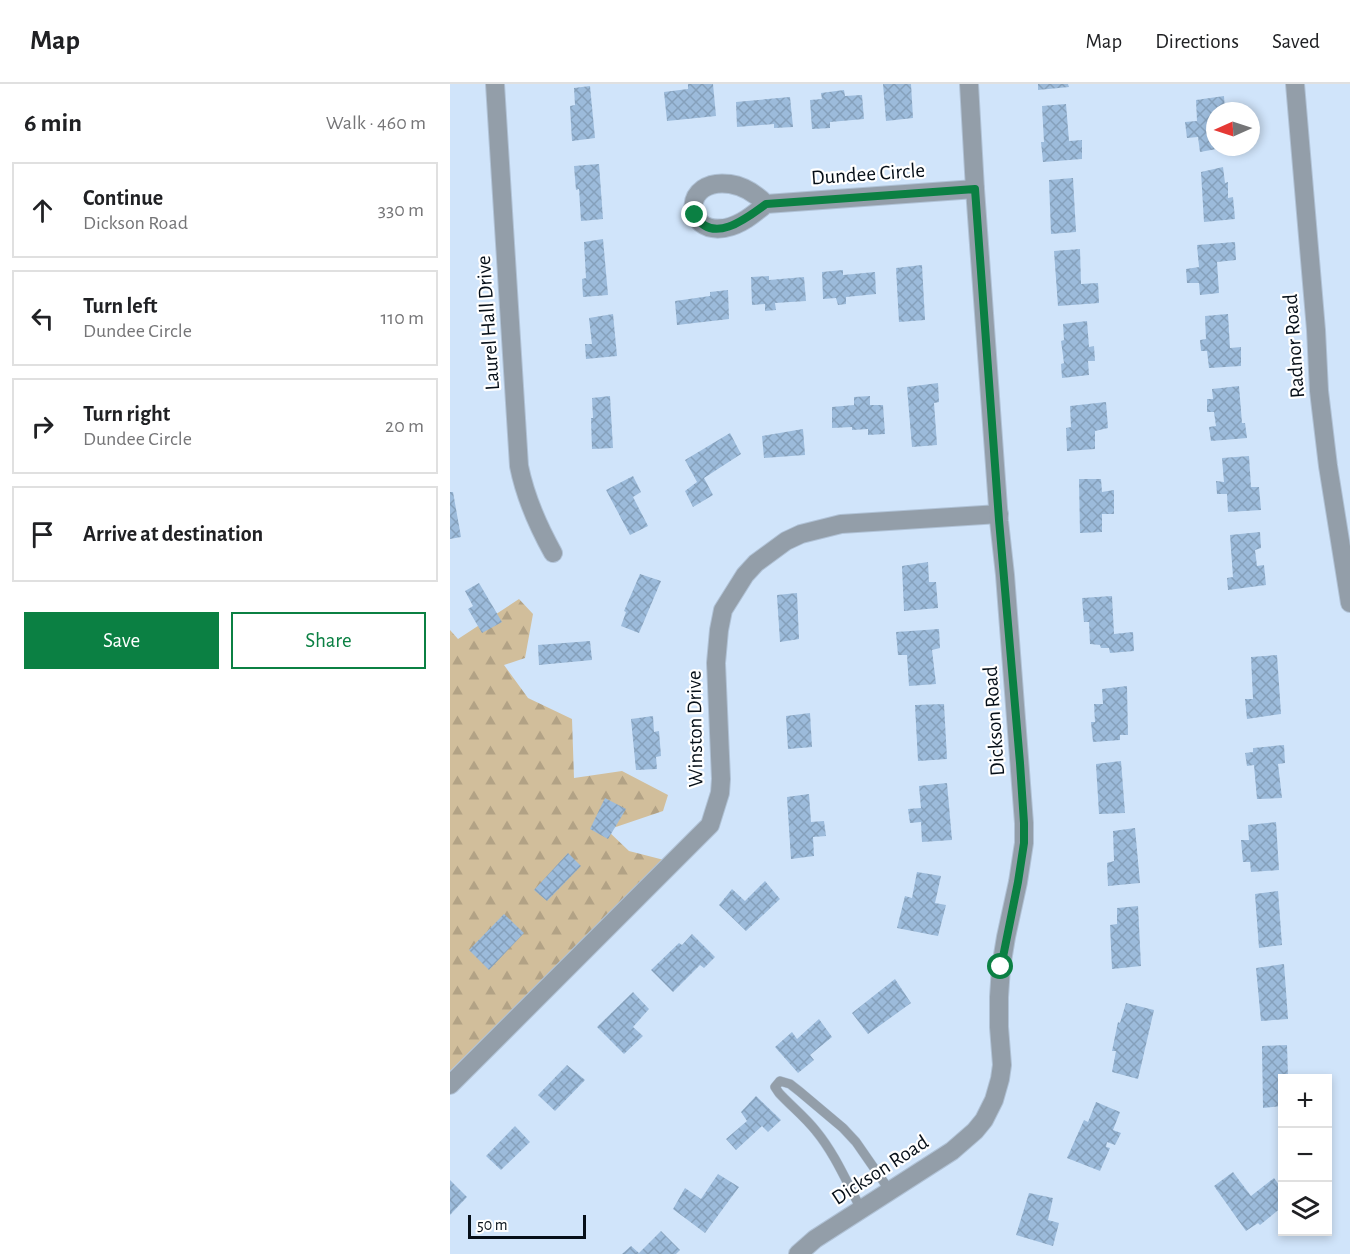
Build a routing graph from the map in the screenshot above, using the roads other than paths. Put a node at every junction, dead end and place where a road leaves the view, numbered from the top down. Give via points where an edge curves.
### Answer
1 (495, 84) edge
2 (969, 84) edge
3 (1295, 84) edge
4 (975, 189) junction
5 (766, 204) dead end
6 (999, 514) junction
7 (553, 553) dead end
8 (1350, 603) edge
9 (450, 1084) edge
10 (890, 1191) junction
11 (861, 1209) junction
12 (798, 1254) edge

1 - 7 street, Laurel Hall Drive via 519,466 533,511
2 - 4 street, Dickson Road
3 - 8 street, Radnor Road via 1319,391
4 - 5 street, Dundee Circle
4 - 6 street, Dickson Road
6 - 9 street, Winston Drive via 841,524 801,534 756,563 723,610 719,630 716,663 721,780 710,825
6 - 10 street, Dickson Road via 1024,823 1018,882 1001,967 1000,1079 994,1100 975,1131
10 - 11 street, Dickson Road
10 - 11 lane via 843,1128 790,1084 780,1081 775,1087 818,1133
11 - 12 street, Dickson Road

